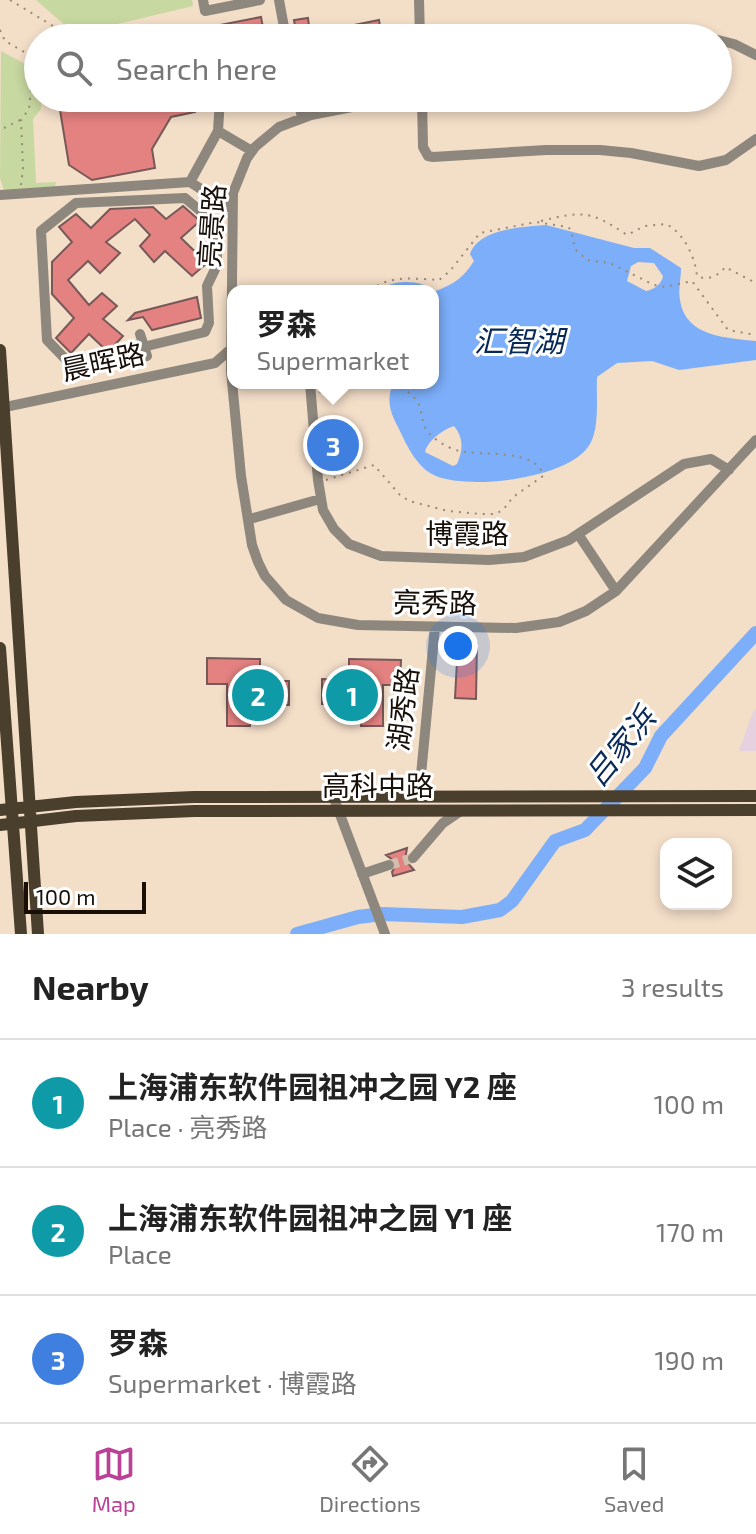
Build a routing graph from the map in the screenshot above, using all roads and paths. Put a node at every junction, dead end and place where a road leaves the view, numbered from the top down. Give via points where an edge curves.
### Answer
1 (10, 0) edge
2 (203, 0) edge
3 (260, 0) edge
4 (279, 0) edge
5 (419, 0) edge
6 (51, 24) edge
7 (283, 24) edge
8 (420, 24) edge
9 (0, 30) edge
10 (732, 44) edge
11 (24, 52) edge
12 (756, 55) edge
13 (27, 112) edge
14 (219, 112) edge
15 (301, 112) edge
16 (331, 112) edge
17 (422, 112) edge
18 (302, 118) junction
19 (21, 120) junction
20 (4, 128) dead end
21 (218, 131) junction
22 (756, 139) edge
23 (252, 151) junction
24 (190, 182) junction
25 (20, 194) junction
26 (0, 195) edge
27 (232, 209) junction
28 (536, 222) junction
29 (756, 283) edge
30 (232, 285) edge
31 (377, 285) edge
32 (140, 334) dead end
33 (756, 335) edge
34 (0, 350) edge
35 (145, 351) junction
36 (227, 352) edge
37 (215, 363) junction
38 (227, 369) edge
39 (150, 377) junction
40 (234, 389) edge
41 (311, 389) edge
42 (321, 389) edge
43 (404, 389) edge
44 (318, 401) dead end
45 (2, 408) edge
46 (756, 440) edge
47 (729, 470) junction
48 (322, 476) dead end
49 (320, 499) junction
50 (250, 519) junction
51 (578, 534) junction
52 (616, 591) junction
53 (435, 627) junction
54 (0, 648) edge
55 (333, 796) junction
56 (419, 796) junction
57 (756, 796) edge
58 (30, 807) junction
59 (6, 810) edge
60 (337, 810) junction
61 (462, 810) junction
62 (756, 810) edge
63 (31, 821) junction
64 (7, 824) edge
65 (413, 858) tunnel mouth
66 (389, 865) tunnel mouth
67 (362, 874) junction
68 (384, 932) edge
69 (21, 934) edge
70 (38, 934) edge

1 - 6 path
2 - 3 street via 205,11
4 - 7 street
5 - 8 street
9 - 11 path via 5,41
10 - 12 street
13 - 19 path
14 - 21 street
15 - 18 street
16 - 18 street, 亮景路
17 - 22 street via 428,156 600,150 699,166 726,160
18 - 23 street, 亮景路 via 267,135
19 - 20 path
19 - 25 path
21 - 23 street
21 - 24 street
23 - 27 street, 亮景路 via 236,181
24 - 25 street
24 - 27 street
25 - 26 street
27 - 30 street, 亮景路
28 - 29 path via 585,213 627,235 666,224 687,245 700,278 716,276 725,267
28 - 31 path via 480,233 439,280
28 - 33 path via 568,227 573,245 587,260 610,263 654,285 692,281 728,330
32 - 35 street
34 - 45 main road
35 - 35 street via 205,332 207,286 217,265 217,225 185,198 76,203 41,231 47,340 75,369
35 - 39 street
36 - 37 street, 晨晖路
37 - 38 street
37 - 39 street, 晨晖路
39 - 45 street, 晨晖路
40 - 50 street, 亮秀路
41 - 49 street, 博霞路
42 - 44 path
43 - 48 path via 418,402 425,426 436,438 459,451 517,456 535,463 543,476 495,514 448,511 409,501 374,465 327,480
45 - 58 main road
46 - 47 street, 亮秀路
47 - 51 street, 博霞路 via 711,459 684,464
47 - 52 street, 亮秀路
49 - 50 street
49 - 51 street, 博霞路 via 341,537 381,556 512,559
50 - 53 street, 亮秀路 via 252,545 265,576 302,611 336,623
51 - 52 street
52 - 53 street, 亮秀路 via 586,611 542,626
53 - 56 street, 湖秀路
54 - 59 main road
55 - 56 main road, 高科中路
55 - 58 main road, 高科中路 via 117,799
55 - 60 street
56 - 57 main road, 高科中路
58 - 59 main road, 高科中路
58 - 63 main road
59 - 64 main road
60 - 61 main road, 高科中路
60 - 63 main road, 高科中路 via 194,811
60 - 67 street
61 - 62 main road, 高科中路
61 - 65 street via 443,823
63 - 64 main road, 高科中路
63 - 70 main road
64 - 69 main road
66 - 67 street
67 - 68 street

